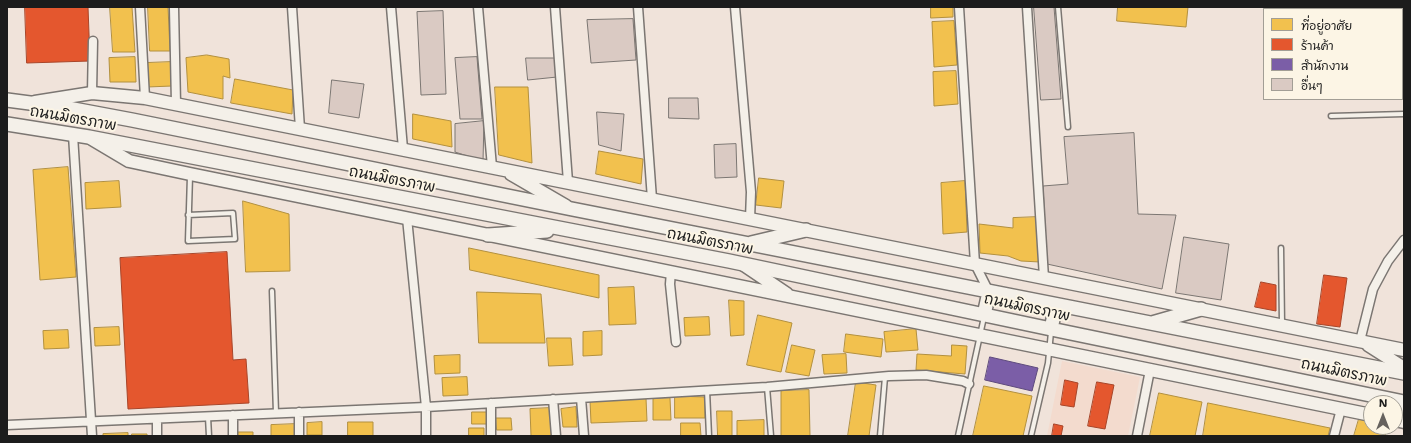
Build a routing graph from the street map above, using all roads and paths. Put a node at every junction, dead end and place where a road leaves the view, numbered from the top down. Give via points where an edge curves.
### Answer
1 (140, 7) edge
2 (292, 7) edge
3 (391, 7) edge
4 (478, 7) edge
5 (555, 7) edge
6 (638, 7) edge
7 (735, 7) edge
8 (960, 7) edge
9 (1027, 7) edge
10 (1058, 7) edge
11 (174, 8) edge
12 (93, 41) dead end
13 (92, 93) junction
14 (145, 98) junction
15 (7, 100) edge
16 (30, 102) junction
17 (176, 104) junction
18 (1404, 114) edge
19 (1331, 116) dead end
20 (7, 124) edge
21 (1068, 127) dead end
22 (300, 129) junction
23 (73, 135) junction
24 (89, 137) junction
25 (403, 149) junction
26 (496, 168) junction
27 (190, 174) junction
28 (568, 182) junction
29 (652, 199) junction
30 (572, 209) junction
31 (188, 215) junction
32 (407, 218) junction
33 (750, 219) junction
34 (567, 230) junction
35 (806, 230) junction
36 (488, 235) junction
37 (1404, 240) edge
38 (733, 241) junction
39 (748, 244) junction
40 (1281, 248) dead end
41 (729, 261) junction
42 (744, 264) junction
43 (976, 264) junction
44 (671, 272) junction
45 (1044, 278) junction
46 (272, 290) dead end
47 (989, 292) junction
48 (791, 297) junction
49 (1056, 304) junction
50 (1200, 309) junction
51 (984, 315) junction
52 (1151, 323) junction
53 (1282, 325) junction
54 (1051, 330) junction
55 (980, 335) junction
56 (1360, 341) junction
57 (676, 342) dead end
58 (1050, 350) junction
59 (1404, 350) edge
60 (1404, 368) edge
61 (1150, 370) junction
62 (1404, 373) edge
63 (886, 377) junction
64 (969, 384) junction
65 (767, 387) junction
66 (707, 390) junction
67 (581, 398) junction
68 (553, 399) junction
69 (1404, 402) edge
70 (491, 403) junction
71 (426, 407) junction
72 (1342, 409) junction
73 (299, 412) junction
74 (276, 413) junction
75 (1363, 413) edge
76 (233, 415) junction
77 (208, 417) junction
78 (157, 419) junction
79 (91, 421) junction
80 (7, 425) edge
81 (92, 436) edge
82 (158, 436) edge
83 (209, 436) edge
84 (233, 436) edge
85 (299, 436) edge
86 (426, 436) edge
87 (491, 436) edge
88 (556, 436) edge
89 (584, 436) edge
90 (709, 436) edge
91 (771, 436) edge
92 (880, 436) edge
93 (958, 436) edge
94 (1031, 436) edge
95 (1137, 436) edge
96 (1334, 436) edge

1 - 14 street
2 - 22 street
3 - 25 street
4 - 26 street
5 - 28 street
6 - 29 street
7 - 33 street via 751,192
8 - 43 street
9 - 45 street
10 - 21 lane
11 - 17 street
12 - 13 street
13 - 14 main road
13 - 16 main road
14 - 17 main road
15 - 16 main road, ถนนมิตรภาพ
16 - 30 main road, ถนนมิตรภาพ via 132,120
17 - 22 main road
18 - 19 lane
20 - 23 main road, ถนนมิตรภาพ
22 - 25 main road
23 - 24 main road, ถนนมิตรภาพ
23 - 79 street
24 - 27 main road via 129,161
24 - 34 main road, ถนนมิตรภาพ
25 - 26 main road
26 - 28 main road
26 - 30 main road
27 - 31 lane
27 - 32 main road
28 - 29 main road
29 - 33 main road
30 - 38 main road, ถนนมิตรภาพ
31 - 31 lane via 233,213 235,239 188,242
32 - 36 main road
32 - 71 street
33 - 35 main road
34 - 36 main road
34 - 41 main road, ถนนมิตรภาพ
35 - 39 main road
35 - 43 main road
36 - 44 main road
37 - 56 street via 1388,261 1373,289
38 - 39 main road, ถนนมิตรภาพ
38 - 41 main road
39 - 47 main road, ถนนมิตรภาพ
40 - 53 lane
41 - 42 main road, ถนนมิตรภาพ
42 - 48 main road
42 - 51 main road, ถนนมิตรภาพ
43 - 45 main road
43 - 47 street
44 - 48 main road
44 - 57 street
45 - 50 main road
46 - 74 lane
47 - 49 main road, ถนนมิตรภาพ
47 - 51 main road
48 - 55 main road
49 - 52 main road, ถนนมิตรภาพ
49 - 54 main road
50 - 52 main road
50 - 53 main road
51 - 54 main road, ถนนมิตรภาพ
51 - 55 lane
52 - 62 main road, ถนนมิตรภาพ
53 - 56 main road
54 - 58 lane
54 - 69 main road, ถนนมิตรภาพ
55 - 58 main road
55 - 64 lane
56 - 59 main road
56 - 60 main road
58 - 61 main road
58 - 94 lane
61 - 72 main road
61 - 95 street
63 - 64 street via 926,375
63 - 65 street
63 - 92 lane
64 - 93 lane
65 - 66 street
65 - 91 lane
66 - 67 street
66 - 90 lane
67 - 68 street
67 - 89 street
68 - 70 street
68 - 88 street
70 - 71 street
70 - 87 street
71 - 73 street
71 - 86 street
72 - 75 main road
72 - 96 street
73 - 74 street
73 - 85 street
74 - 76 street
76 - 77 street
76 - 84 street
77 - 78 street
77 - 83 lane
78 - 79 street
78 - 82 street
79 - 80 street
79 - 81 street

